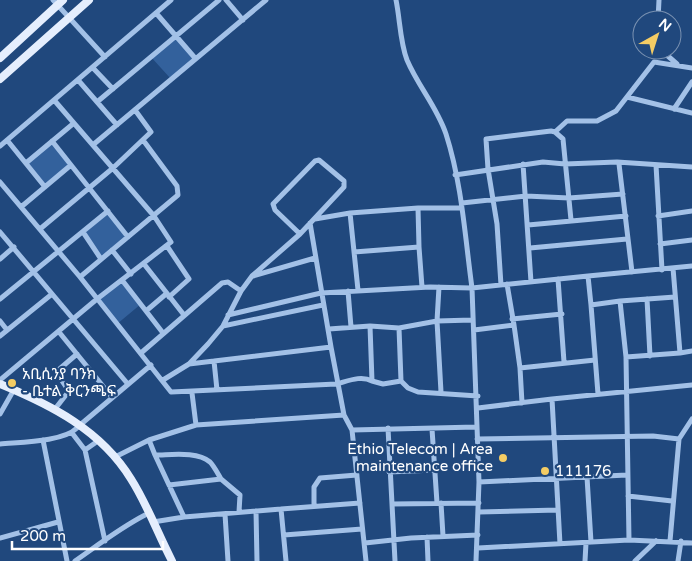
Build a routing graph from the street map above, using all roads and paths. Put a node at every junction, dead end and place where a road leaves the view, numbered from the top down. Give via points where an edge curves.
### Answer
1 (89, 0) edge
2 (171, 0) edge
3 (219, 0) edge
4 (226, 0) edge
5 (266, 0) edge
6 (396, 0) edge
7 (58, 2) edge
8 (156, 14) junction
9 (68, 17) junction
10 (243, 20) junction
11 (176, 36) junction
12 (105, 57) junction
13 (0, 58) edge
14 (195, 58) junction
15 (672, 60) edge
16 (678, 65) junction
17 (93, 68) junction
18 (692, 68) edge
19 (0, 79) edge
20 (78, 80) junction
21 (692, 82) edge
22 (113, 89) junction
23 (627, 98) junction
24 (54, 100) junction
25 (97, 102) junction
26 (674, 109) junction
27 (135, 110) junction
28 (692, 113) edge
29 (74, 123) junction
30 (117, 125) junction
31 (555, 132) junction
32 (7, 140) junction
33 (143, 140) junction
34 (52, 141) junction
35 (94, 144) junction
36 (0, 146) edge
37 (26, 163) junction
38 (523, 164) junction
39 (565, 164) junction
40 (619, 164) junction
41 (71, 165) junction
42 (656, 165) junction
43 (692, 167) edge
44 (113, 168) junction
45 (488, 169) junction
46 (454, 175) junction
47 (1, 185) edge
48 (45, 187) junction
49 (89, 188) junction
50 (623, 194) junction
51 (526, 196) junction
52 (569, 198) junction
53 (493, 199) junction
54 (461, 206) junction
55 (22, 207) junction
56 (418, 208) junction
57 (108, 211) junction
58 (692, 212) edge
59 (350, 213) junction
60 (154, 216) junction
61 (626, 216) junction
62 (658, 216) junction
63 (315, 218) junction
64 (571, 220) junction
65 (310, 223) junction
66 (528, 225) junction
67 (40, 229) junction
68 (0, 232) edge
69 (83, 232) junction
70 (300, 234) junction
71 (128, 237) junction
72 (627, 239) junction
73 (692, 240) edge
74 (660, 244) junction
75 (167, 246) junction
76 (419, 247) junction
77 (14, 248) junction
78 (530, 248) junction
79 (112, 250) junction
80 (58, 252) junction
81 (354, 252) junction
82 (101, 258) junction
83 (315, 258) junction
84 (0, 259) edge
85 (144, 264) junction
86 (692, 266) edge
87 (673, 268) junction
88 (662, 270) junction
89 (33, 271) junction
90 (632, 272) junction
91 (131, 274) junction
92 (252, 276) junction
93 (588, 276) junction
94 (80, 277) junction
95 (558, 279) junction
96 (122, 280) junction
97 (531, 282) junction
98 (504, 285) junction
99 (422, 287) junction
100 (439, 287) junction
101 (472, 288) junction
102 (358, 290) junction
103 (241, 291) junction
104 (321, 292) junction
105 (348, 292) junction
106 (52, 294) junction
107 (167, 295) junction
108 (675, 297) junction
109 (647, 298) junction
110 (0, 299) edge
111 (97, 299) junction
112 (620, 301) junction
113 (591, 304) junction
114 (323, 305) junction
115 (146, 311) junction
116 (562, 314) junction
117 (184, 315) junction
118 (228, 315) junction
119 (512, 319) junction
120 (74, 320) junction
121 (472, 320) junction
122 (0, 321) edge
123 (438, 321) junction
124 (222, 326) junction
125 (370, 326) junction
126 (514, 326) junction
127 (351, 327) junction
128 (399, 328) junction
129 (329, 329) junction
130 (7, 330) junction
131 (474, 330) junction
132 (59, 332) junction
133 (163, 333) junction
134 (0, 336) edge
135 (331, 347) junction
136 (692, 351) edge
137 (141, 353) junction
138 (680, 353) junction
139 (77, 354) junction
140 (650, 356) junction
141 (626, 357) junction
142 (595, 360) junction
143 (214, 361) junction
144 (564, 362) junction
145 (189, 364) junction
146 (150, 365) junction
147 (520, 368) junction
148 (0, 380) edge
149 (163, 380) junction
150 (372, 381) junction
151 (401, 381) junction
152 (127, 383) junction
153 (336, 384) junction
154 (692, 385) edge
155 (0, 386) edge
156 (217, 390) junction
157 (626, 391) junction
158 (192, 392) junction
159 (441, 392) junction
160 (12, 393) junction
161 (598, 394) junction
162 (111, 396) junction
163 (478, 396) junction
164 (552, 399) junction
165 (522, 403) junction
166 (478, 408) junction
167 (55, 409) junction
168 (0, 414) edge
169 (344, 415) junction
170 (692, 419) edge
171 (196, 425) junction
172 (690, 426) edge
173 (476, 427) junction
174 (388, 428) junction
175 (76, 429) junction
176 (432, 429) junction
177 (352, 430) junction
178 (553, 438) junction
179 (627, 438) junction
180 (478, 439) junction
181 (678, 439) junction
182 (43, 440) junction
183 (149, 440) junction
184 (95, 443) junction
185 (0, 444) edge
186 (85, 450) junction
187 (155, 455) junction
188 (115, 457) junction
189 (434, 470) junction
190 (390, 472) junction
191 (357, 475) junction
192 (627, 475) junction
193 (587, 477) junction
194 (221, 479) junction
195 (556, 479) junction
196 (480, 482) junction
197 (169, 485) junction
198 (628, 496) junction
199 (672, 501) junction
200 (360, 502) junction
201 (439, 503) junction
202 (479, 503) junction
203 (392, 504) junction
204 (314, 506) junction
205 (281, 509) junction
206 (558, 510) junction
207 (256, 511) junction
208 (239, 512) junction
209 (479, 512) junction
210 (225, 514) junction
211 (145, 515) junction
212 (184, 517) junction
213 (58, 522) junction
214 (153, 522) junction
215 (362, 529) junction
216 (478, 534) junction
217 (284, 535) junction
218 (443, 536) junction
219 (427, 537) junction
220 (0, 538) edge
221 (394, 540) junction
222 (629, 540) junction
223 (105, 541) junction
224 (656, 541) junction
225 (670, 541) junction
226 (682, 542) junction
227 (365, 543) junction
228 (589, 543) junction
229 (692, 543) edge
230 (560, 544) junction
231 (478, 548) junction
232 (67, 561) edge
233 (75, 561) edge
234 (168, 561) edge
235 (172, 561) edge
236 (228, 561) edge
237 (257, 561) edge
238 (286, 561) edge
239 (366, 561) edge
240 (395, 561) edge
241 (428, 561) edge
242 (476, 561) edge
243 (585, 561) edge
244 (636, 561) edge
245 (678, 561) edge

1 - 9 main road
2 - 8 street
3 - 11 street
4 - 10 street
5 - 10 street
6 - 46 street via 407,60 446,134
7 - 9 street
7 - 13 main road
8 - 11 street
8 - 12 street
9 - 12 street
9 - 19 main road
10 - 14 street
11 - 14 street
11 - 22 street
12 - 17 street
14 - 27 street
15 - 16 street
16 - 18 street
16 - 23 street via 654,62
17 - 20 street
17 - 22 street
20 - 24 street
20 - 25 street
21 - 26 street
22 - 25 street
23 - 26 street
23 - 31 street via 606,118 567,121
24 - 29 street
24 - 32 street
25 - 30 street
26 - 28 street
27 - 30 street
27 - 33 street via 151,130
29 - 34 street
29 - 35 street
30 - 35 street
31 - 39 street via 563,139
31 - 45 street via 486,139
32 - 36 street
32 - 37 street
33 - 44 street
33 - 60 street via 179,191
34 - 37 street
34 - 41 street
35 - 44 street
37 - 48 street
38 - 39 street
38 - 45 street
38 - 51 street
39 - 40 street
39 - 52 street
40 - 42 street
40 - 50 street
41 - 48 street
41 - 49 street
42 - 43 street
42 - 62 street
44 - 49 street
44 - 60 street
45 - 46 street
45 - 53 street
46 - 54 street
47 - 55 street
48 - 55 street
49 - 57 street
49 - 67 street
50 - 52 street
50 - 61 street
51 - 52 street
51 - 53 street
51 - 66 street
52 - 64 street
53 - 54 street
53 - 98 street
54 - 56 street
54 - 101 street
55 - 67 street
56 - 59 street
56 - 76 street
57 - 69 street
57 - 71 street
58 - 62 street
59 - 63 street
59 - 81 street
60 - 71 street
60 - 75 street via 170,239
61 - 64 street
61 - 72 street
62 - 74 street
63 - 65 street
63 - 70 street via 345,183 317,160 273,204 275,210
64 - 66 street
65 - 70 street
65 - 83 street
66 - 78 street
67 - 80 street
68 - 77 street
69 - 80 street
69 - 82 street
70 - 92 street
71 - 79 street
72 - 78 street
72 - 90 street
73 - 74 street
74 - 88 street
75 - 85 street
75 - 107 street via 189,279
76 - 81 street
76 - 99 street
77 - 84 street
77 - 89 street
78 - 97 street
79 - 82 street
79 - 91 street
80 - 89 street
80 - 94 street
81 - 102 street
82 - 94 street
83 - 92 street
83 - 104 street
85 - 91 street
85 - 107 street
86 - 87 street
87 - 88 street
87 - 108 street
88 - 90 street
89 - 106 street
89 - 110 street
90 - 93 street
91 - 96 street
92 - 103 street
93 - 95 street
93 - 113 street
94 - 111 street
95 - 97 street
95 - 116 street
96 - 111 street
96 - 115 street
97 - 98 street
98 - 101 street
98 - 119 street
99 - 100 street
99 - 102 street
100 - 101 street
100 - 123 street
101 - 121 street
102 - 105 street
103 - 117 street via 228,282 222,283
103 - 118 street
104 - 105 street
104 - 114 street
104 - 118 street
105 - 127 street
106 - 120 street
106 - 130 street
107 - 115 street
107 - 117 street
108 - 109 street
108 - 138 street
109 - 112 street
109 - 140 street
111 - 120 street
111 - 137 street
112 - 113 street
112 - 141 street
113 - 142 street
114 - 124 street
114 - 129 street
115 - 133 street
116 - 119 street
116 - 144 street
117 - 133 street
118 - 124 street
119 - 126 street
120 - 132 street
120 - 152 street
121 - 123 street
121 - 131 street
122 - 130 street
123 - 128 street
123 - 159 street
124 - 145 street
125 - 127 street
125 - 128 street
125 - 150 street
126 - 131 street
126 - 147 street
127 - 129 street
128 - 151 street
129 - 135 street
130 - 134 street
131 - 163 street
132 - 139 street
132 - 148 street
133 - 137 street
135 - 143 street
135 - 153 street
136 - 138 street
137 - 146 street
138 - 140 street
139 - 162 street
139 - 167 street via 56,372 69,391
140 - 141 street
141 - 157 street
142 - 144 street
142 - 161 street
143 - 145 street
143 - 156 street
144 - 147 street
145 - 149 street
146 - 149 street
146 - 152 street
147 - 165 street
149 - 158 street via 171,392
150 - 151 street via 383,384
150 - 153 street via 367,378
151 - 159 street via 418,392
152 - 162 street
153 - 156 street
153 - 169 street
154 - 157 street
155 - 160 main road
155 - 167 main road
156 - 158 street
157 - 161 street
157 - 179 street
158 - 171 street
159 - 163 street
160 - 168 street
160 - 175 main road via 63,418
161 - 164 street
162 - 175 street
163 - 166 street
164 - 165 street
164 - 178 street
165 - 166 street
166 - 173 street
167 - 175 main road
169 - 171 street
169 - 177 street
170 - 172 street
171 - 183 street
172 - 181 street
173 - 176 street
173 - 180 street
174 - 176 street
174 - 177 street
174 - 190 street
175 - 182 street
175 - 184 main road
175 - 186 street
175 - 188 main road
176 - 189 street
177 - 191 street
178 - 179 street
178 - 180 street
178 - 195 street
179 - 181 street via 653,436
179 - 192 street
180 - 196 street
181 - 199 street
182 - 185 street
182 - 213 street
183 - 187 street
183 - 188 street
184 - 186 street
184 - 211 main road via 118,466
186 - 223 street
187 - 194 street via 190,455 206,460
187 - 197 street
188 - 214 main road via 133,481
189 - 190 street
189 - 201 street
190 - 203 street
191 - 200 street
191 - 204 street via 320,478 314,487
192 - 193 street
192 - 198 street
193 - 195 street
193 - 228 street
194 - 197 street
194 - 208 street via 240,494
195 - 196 street
195 - 206 street
196 - 202 street
197 - 212 street
198 - 199 street
198 - 222 street
199 - 225 street
200 - 204 street
200 - 215 street
201 - 202 street
201 - 203 street
201 - 218 street
202 - 209 street
203 - 221 street
204 - 205 street
205 - 207 street
205 - 217 street
206 - 209 street
206 - 230 street
207 - 208 street
207 - 237 street
208 - 210 street
209 - 216 street
210 - 212 street
210 - 236 street
211 - 223 street
211 - 234 main road
212 - 214 street
213 - 220 street
213 - 232 street
214 - 235 main road
215 - 217 street
215 - 227 street
216 - 218 street
216 - 231 street
217 - 238 street
218 - 219 street
219 - 221 street
219 - 241 street
221 - 227 street
221 - 240 street
222 - 224 street
222 - 228 street
223 - 233 street
224 - 225 street
224 - 244 street
225 - 226 street
226 - 229 street
226 - 245 street
227 - 239 street
228 - 230 street
228 - 243 street
230 - 231 street
231 - 242 street

